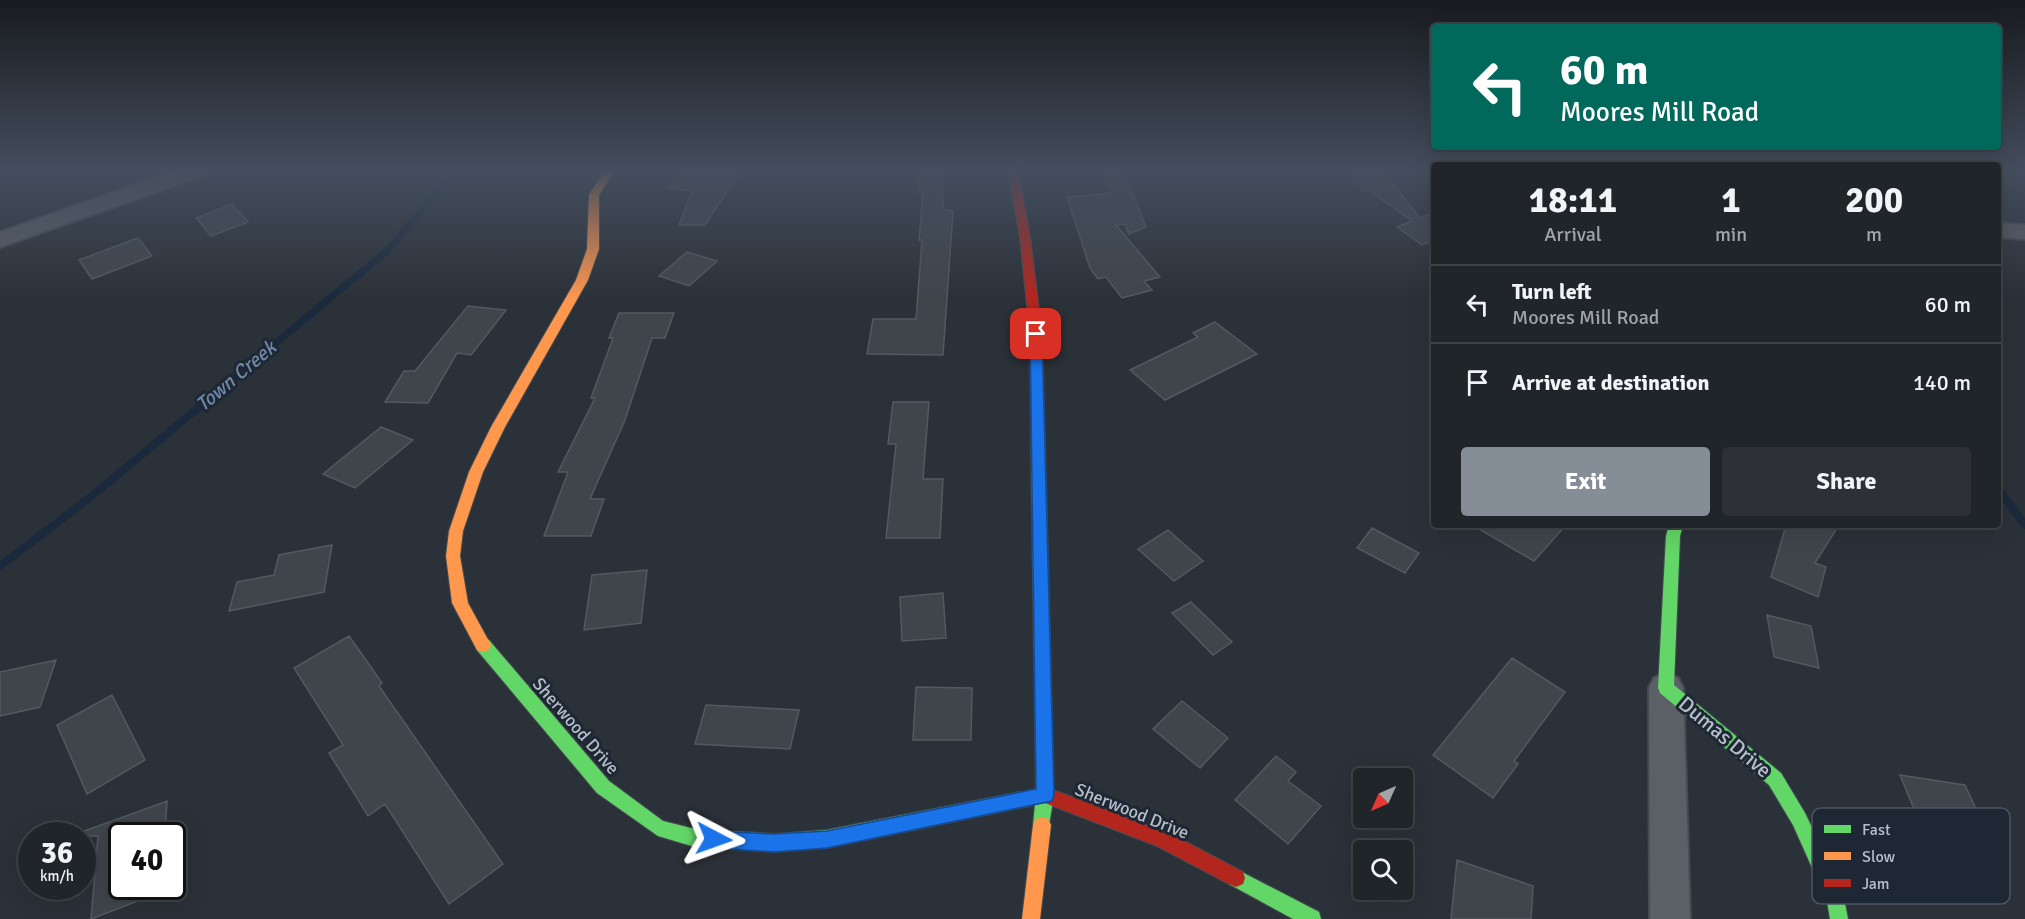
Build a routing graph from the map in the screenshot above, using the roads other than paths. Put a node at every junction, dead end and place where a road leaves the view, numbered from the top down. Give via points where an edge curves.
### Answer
1 (76, 213) edge
2 (594, 213) edge
3 (1021, 213) edge
4 (2001, 230) edge
5 (2025, 232) edge
6 (0, 240) edge
7 (1675, 528) edge
8 (1666, 688) junction
9 (1045, 795) junction
10 (1812, 847) edge
11 (1837, 904) edge
12 (1031, 919) edge
13 (1312, 919) edge
14 (1670, 919) edge
15 (1839, 919) edge

1 - 6 street
2 - 9 street, Sherwood Drive via 593,249 582,280 480,463 456,531 453,556 460,603 484,647 603,787 658,828 695,838 774,843 827,839
3 - 9 street via 1036,334
4 - 5 street
7 - 8 street, Dumas Drive
8 - 10 street, Dumas Drive via 1775,779
8 - 14 street, Dumas Drive
9 - 12 street
9 - 13 street, Sherwood Drive via 1163,840
11 - 15 street, Dumas Drive

